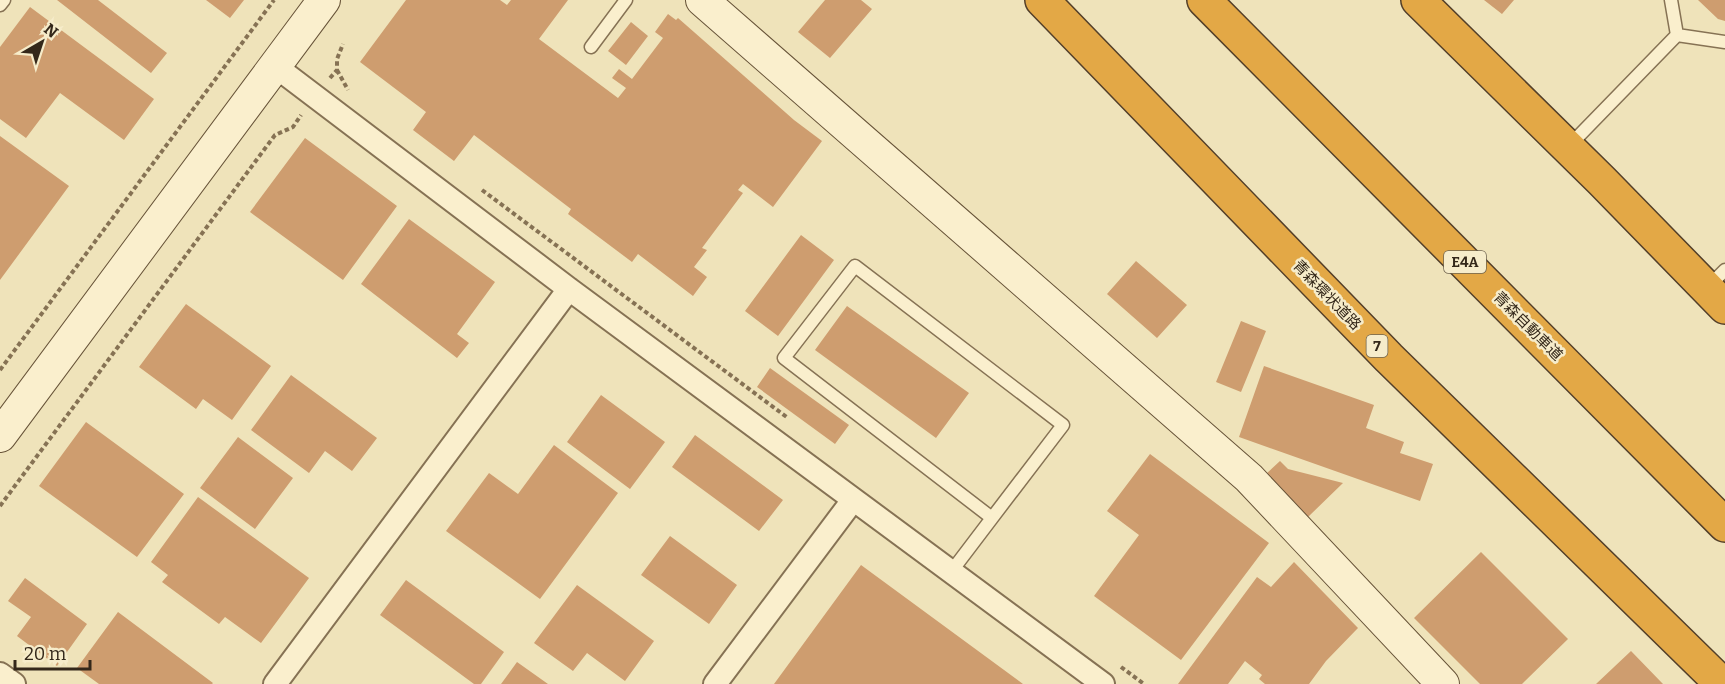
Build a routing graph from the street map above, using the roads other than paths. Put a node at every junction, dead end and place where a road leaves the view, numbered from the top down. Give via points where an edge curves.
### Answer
1 (4, 0) edge
2 (324, 0) edge
3 (626, 0) edge
4 (702, 0) edge
5 (1042, 0) edge
6 (1204, 0) edge
7 (1418, 0) edge
8 (1671, 0) edge
9 (0, 6) edge
10 (1677, 35) junction
11 (1725, 42) edge
12 (591, 47) dead end
13 (275, 66) junction
14 (1568, 147) junction
15 (1719, 288) edge
16 (569, 289) junction
17 (0, 436) edge
18 (853, 500) junction
19 (992, 518) junction
20 (1725, 525) edge
21 (951, 572) junction
22 (0, 674) edge
23 (14, 684) edge
24 (275, 684) edge
25 (716, 684) edge
26 (1103, 684) edge
27 (1443, 684) edge
28 (1722, 684) edge

1 - 9 lane
2 - 13 street
3 - 12 lane
4 - 27 street via 1249,478
5 - 28 highway, 青森環状道路 / 7 via 1389,358
6 - 20 highway, 青森自動車道 / E4A
7 - 14 highway
8 - 10 lane
10 - 11 lane
10 - 14 lane
13 - 16 street
13 - 17 street
14 - 15 highway
16 - 18 street
16 - 24 street
18 - 21 street
18 - 25 street
19 - 19 lane via 784,358 855,266 1063,425
19 - 21 lane
21 - 26 street
22 - 23 street

